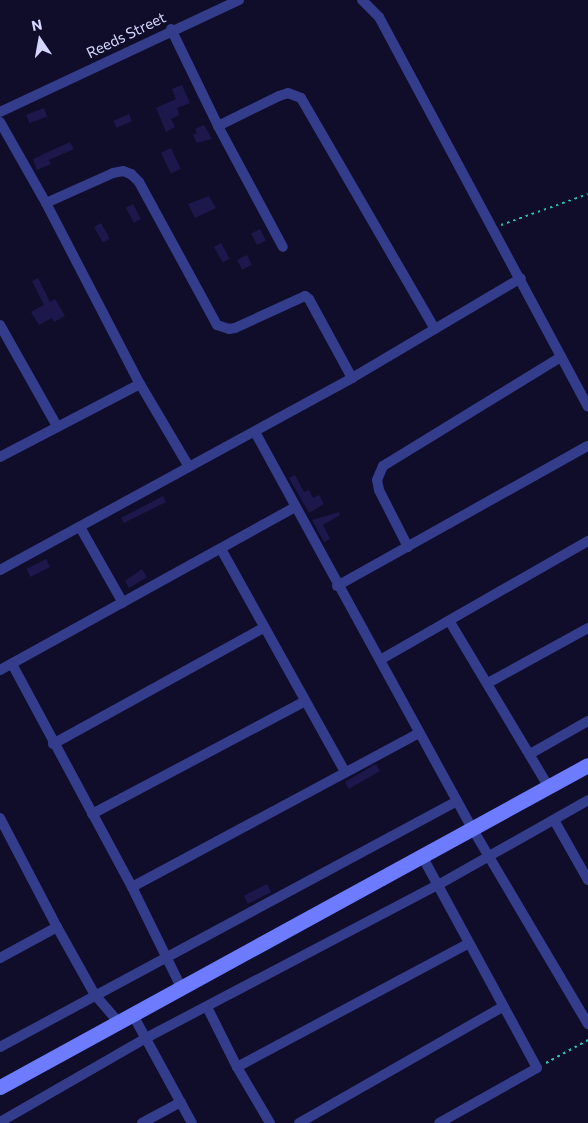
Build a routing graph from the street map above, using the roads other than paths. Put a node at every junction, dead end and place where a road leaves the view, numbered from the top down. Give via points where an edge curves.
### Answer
1 (238, 0) edge
2 (362, 0) edge
3 (171, 29) junction
4 (0, 112) edge
5 (0, 122) edge
6 (218, 126) junction
7 (46, 202) junction
8 (283, 246) dead end
9 (522, 278) junction
10 (0, 325) edge
11 (435, 329) junction
12 (561, 357) junction
13 (352, 378) junction
14 (140, 384) junction
15 (588, 406) edge
16 (57, 426) junction
17 (255, 432) junction
18 (588, 446) edge
19 (0, 457) edge
20 (189, 467) junction
21 (294, 508) junction
22 (80, 527) junction
23 (588, 541) edge
24 (408, 547) junction
25 (221, 549) junction
26 (0, 570) edge
27 (337, 586) junction
28 (122, 603) junction
29 (450, 622) junction
30 (263, 628) junction
31 (588, 628) edge
32 (380, 660) junction
33 (12, 664) junction
34 (0, 670) edge
35 (488, 683) junction
36 (305, 701) junction
37 (588, 721) edge
38 (418, 732) junction
39 (53, 744) junction
40 (530, 754) junction
41 (588, 765) edge
42 (345, 772) junction
43 (548, 786) junction
44 (588, 800) edge
45 (457, 801) junction
46 (92, 814) junction
47 (0, 818) edge
48 (554, 820) junction
49 (472, 828) junction
50 (422, 856) junction
51 (489, 857) junction
52 (588, 880) edge
53 (438, 885) junction
54 (132, 887) junction
55 (58, 927) junction
56 (467, 944) junction
57 (0, 958) edge
58 (167, 958) junction
59 (182, 988) junction
60 (96, 996) junction
61 (207, 1007) junction
62 (502, 1007) junction
63 (133, 1015) junction
64 (119, 1023) junction
65 (588, 1024) edge
66 (146, 1038) junction
67 (0, 1047) edge
68 (237, 1068) junction
69 (0, 1087) edge
70 (181, 1102) junction
71 (0, 1122) edge
72 (142, 1123) edge
73 (192, 1123) edge
74 (270, 1123) edge
75 (299, 1123) edge
76 (439, 1123) edge

1 - 3 street, Reeds Street
2 - 9 street via 379,17
3 - 4 street, Reeds Street
3 - 6 street
5 - 7 street
6 - 8 street
6 - 11 street via 279,96 296,94 301,98
7 - 13 street via 113,173 123,171 131,174 139,182 222,328 235,328 304,296 309,299
7 - 14 street
9 - 11 street
9 - 12 street
10 - 16 street
11 - 13 street
12 - 15 street
12 - 24 street via 383,466 377,480 379,490
13 - 17 street
14 - 16 street
14 - 20 street
16 - 19 street
17 - 20 street
17 - 21 street
18 - 24 street
20 - 22 street
21 - 25 street
21 - 27 street
22 - 26 street
22 - 28 street
23 - 29 street
24 - 27 street
25 - 28 street
25 - 30 street
27 - 32 street
28 - 33 street
29 - 32 street
29 - 35 street
30 - 36 street
30 - 39 street
31 - 35 street
32 - 38 street
33 - 34 street
33 - 39 street
35 - 40 street
36 - 42 street
36 - 46 street
37 - 40 street
38 - 42 street
38 - 45 street
39 - 46 street
40 - 43 street
41 - 43 street
42 - 54 street
43 - 49 street
44 - 48 street
45 - 49 street
45 - 58 street
46 - 54 street
47 - 55 street
48 - 51 street
48 - 52 street
49 - 50 street
49 - 51 street
50 - 53 street
50 - 59 street
51 - 53 street
51 - 65 street
53 - 56 street
53 - 61 street
54 - 58 street
55 - 57 street
55 - 60 street
56 - 62 street
56 - 68 street
58 - 59 street
58 - 60 street
59 - 63 street
60 - 64 street
60 - 67 street
61 - 66 street
61 - 68 street
62 - 75 street
62 - 76 street via 537,1068
63 - 64 street
63 - 66 street
64 - 69 street
66 - 70 street
66 - 71 street
68 - 74 street
70 - 72 street
70 - 73 street

